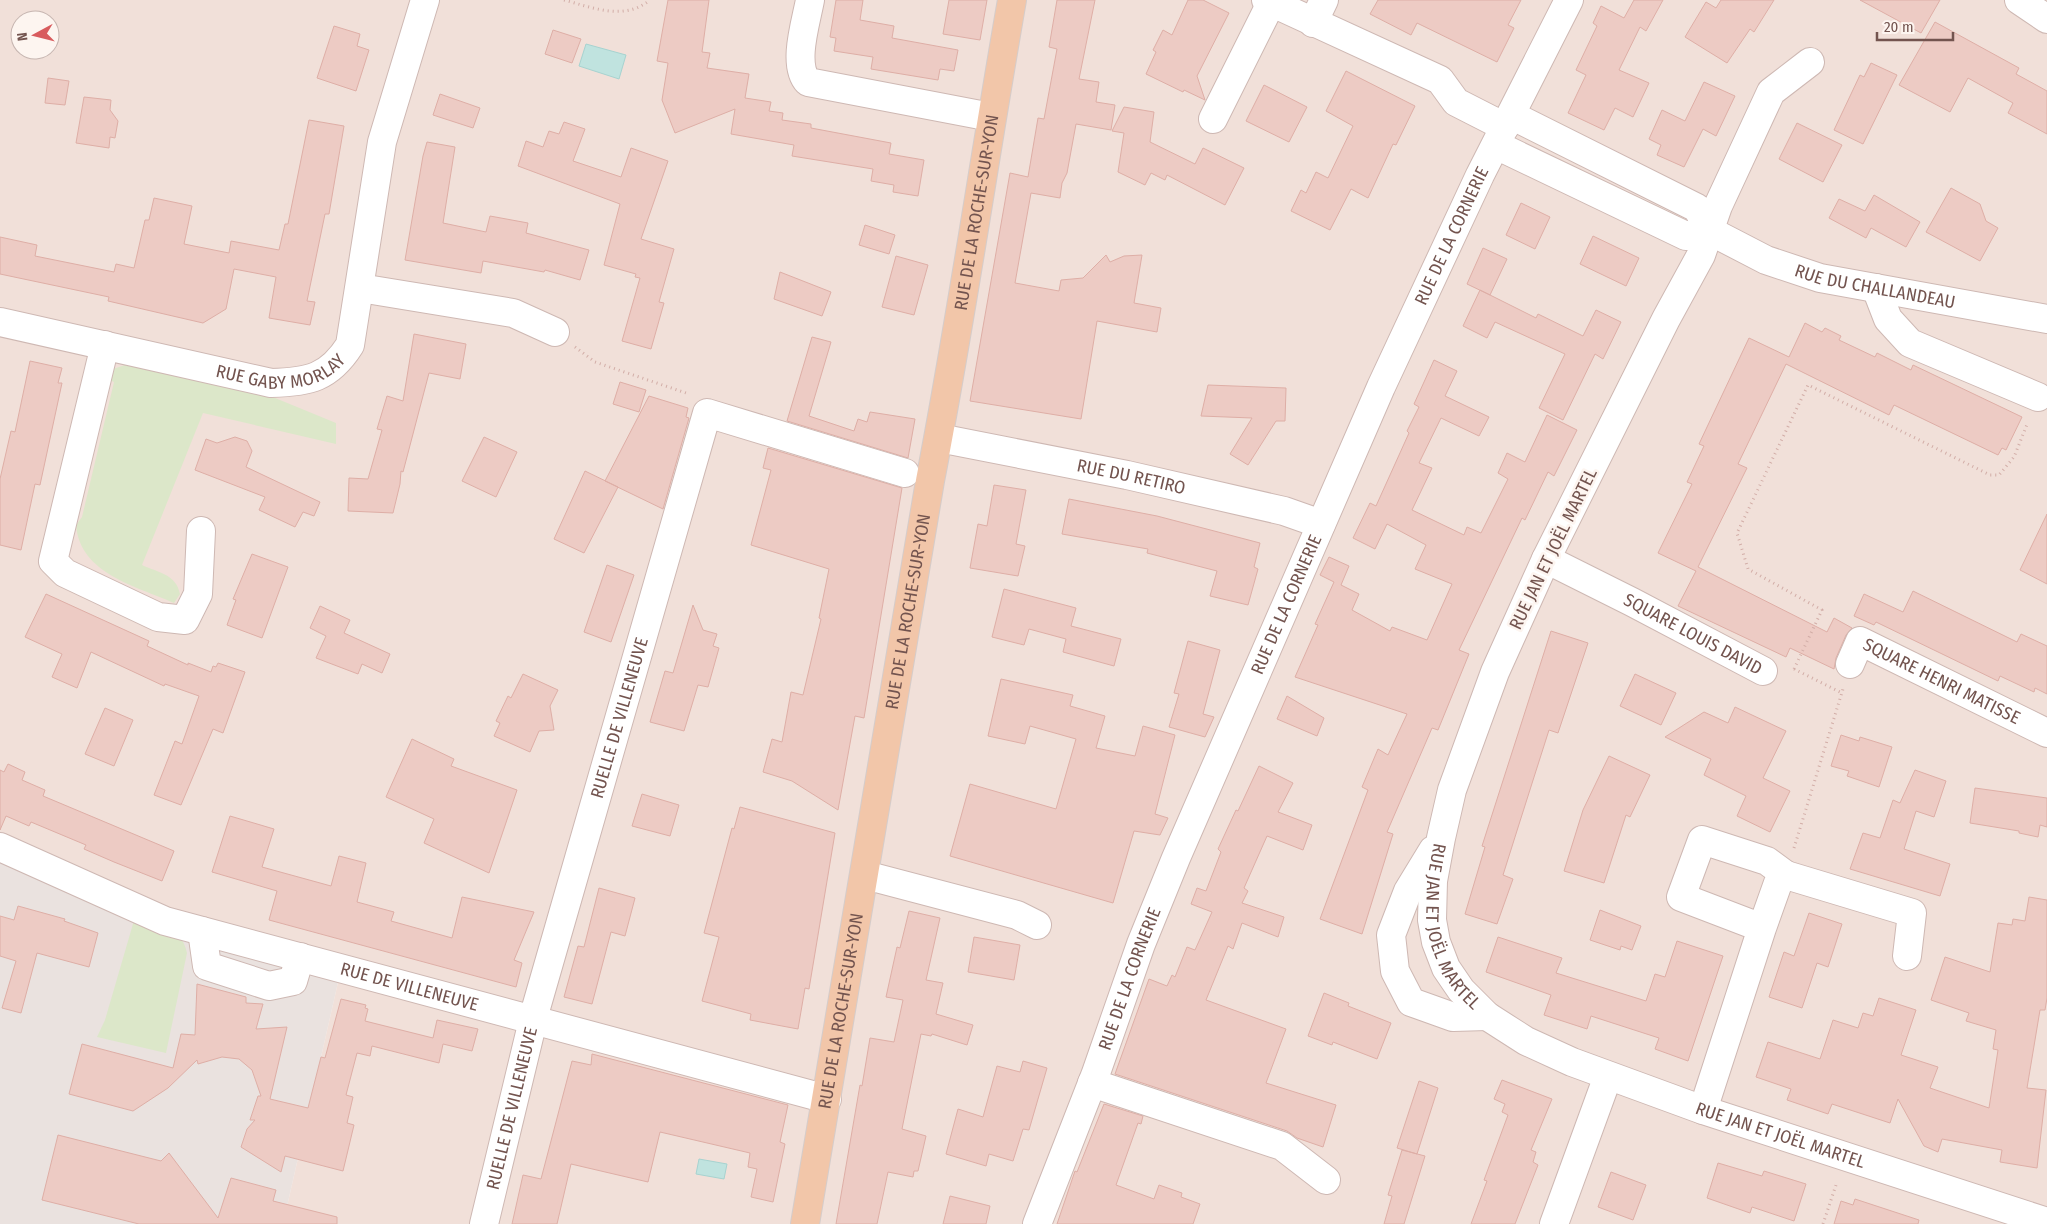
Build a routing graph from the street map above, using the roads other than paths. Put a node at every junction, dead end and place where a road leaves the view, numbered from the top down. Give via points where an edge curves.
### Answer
1 (425, 0) edge
2 (810, 0) edge
3 (1012, 0) edge
4 (1569, 0) edge
5 (2019, 0) edge
6 (1269, 1) edge
7 (1319, 12) edge
8 (2047, 19) edge
9 (1810, 62) dead end
10 (991, 117) junction
11 (1213, 119) dead end
12 (1504, 129) junction
13 (1710, 231) junction
14 (360, 288) junction
15 (1876, 288) junction
16 (2047, 319) edge
17 (0, 322) edge
18 (555, 332) road end
19 (105, 345) junction
20 (2038, 397) road end
21 (939, 438) junction
22 (905, 473) dead end
23 (1322, 524) junction
24 (201, 531) dead end
25 (1546, 559) junction
26 (1850, 664) road end
27 (1763, 671) road end
28 (2047, 733) edge
29 (1440, 838) junction
30 (0, 847) edge
31 (865, 875) junction
32 (1786, 875) junction
33 (1037, 925) dead end
34 (1762, 928) junction
35 (202, 931) junction
36 (1907, 956) dead end
37 (300, 957) junction
38 (1488, 1016) junction
39 (533, 1019) junction
40 (1608, 1076) junction
41 (1092, 1083) junction
42 (827, 1099) junction
43 (1703, 1110) junction
44 (1326, 1180) dead end
45 (2047, 1222) edge
46 (484, 1224) edge
47 (805, 1224) edge
48 (1037, 1224) edge
49 (1554, 1224) edge

1 - 14 street, RUE GABY MORLAY via 382,142
2 - 10 street via 800,61 802,76 808,82
3 - 10 main road, RUE DE LA ROCHE-SUR-YON
4 - 12 street, RUE DE LA CORNERIE
5 - 8 street
6 - 7 street
6 - 11 street
7 - 12 street via 1440,80 1456,102
9 - 13 street, RUE JAN ET JOËL MARTEL via 1771,92 1718,206
10 - 21 main road, RUE DE LA ROCHE-SUR-YON
12 - 13 street via 1686,236
12 - 23 street, RUE DE LA CORNERIE via 1381,387
13 - 15 street, RUE DU CHALLANDEAU via 1766,260 1820,278
13 - 25 street, RUE JAN ET JOËL MARTEL via 1701,255
14 - 18 street via 513,313
14 - 19 street, RUE GABY MORLAY via 350,345 339,362 325,374 300,382 271,383
15 - 16 street, RUE DU CHALLANDEAU
15 - 20 street via 1888,318 1910,343
17 - 19 street, RUE GABY MORLAY
19 - 24 street via 53,561 65,574 158,617 185,620 198,594
21 - 23 street, RUE DU RETIRO via 1127,474 1284,511
21 - 31 main road, RUE DE LA ROCHE-SUR-YON
22 - 39 street, RUELLE DE VILLENEUVE via 708,413
23 - 41 street, RUE DE LA CORNERIE via 1176,858 1141,944
25 - 27 street, SQUARE LOUIS DAVID
25 - 29 street, RUE JAN ET JOËL MARTEL via 1495,672 1452,790
26 - 28 street, SQUARE HENRI MATISSE via 1860,641
29 - 38 street, RUE JAN ET JOËL MARTEL via 1433,881 1432,920 1436,942 1446,968 1461,990
29 - 38 street via 1408,891 1390,935 1395,971 1412,1002 1453,1017
30 - 35 street, RUE DE VILLENEUVE via 165,921
31 - 33 street via 1017,915
31 - 42 main road, RUE DE LA ROCHE-SUR-YON
32 - 34 street via 1778,883
32 - 34 street via 1767,861 1702,840 1681,897
32 - 36 street via 1912,913
34 - 43 street
35 - 37 street, RUE DE VILLENEUVE
35 - 37 street via 207,966 269,986 293,981
37 - 39 street, RUE DE VILLENEUVE
38 - 40 street, RUE JAN ET JOËL MARTEL via 1526,1040
39 - 42 street, RUE DE VILLENEUVE
39 - 46 street, RUELLE DE VILLENEUVE
40 - 43 street, RUE JAN ET JOËL MARTEL
40 - 49 street
41 - 44 street via 1282,1146
41 - 48 street, RUE DE LA CORNERIE
42 - 47 main road, RUE DE LA ROCHE-SUR-YON
43 - 45 street, RUE JAN ET JOËL MARTEL

